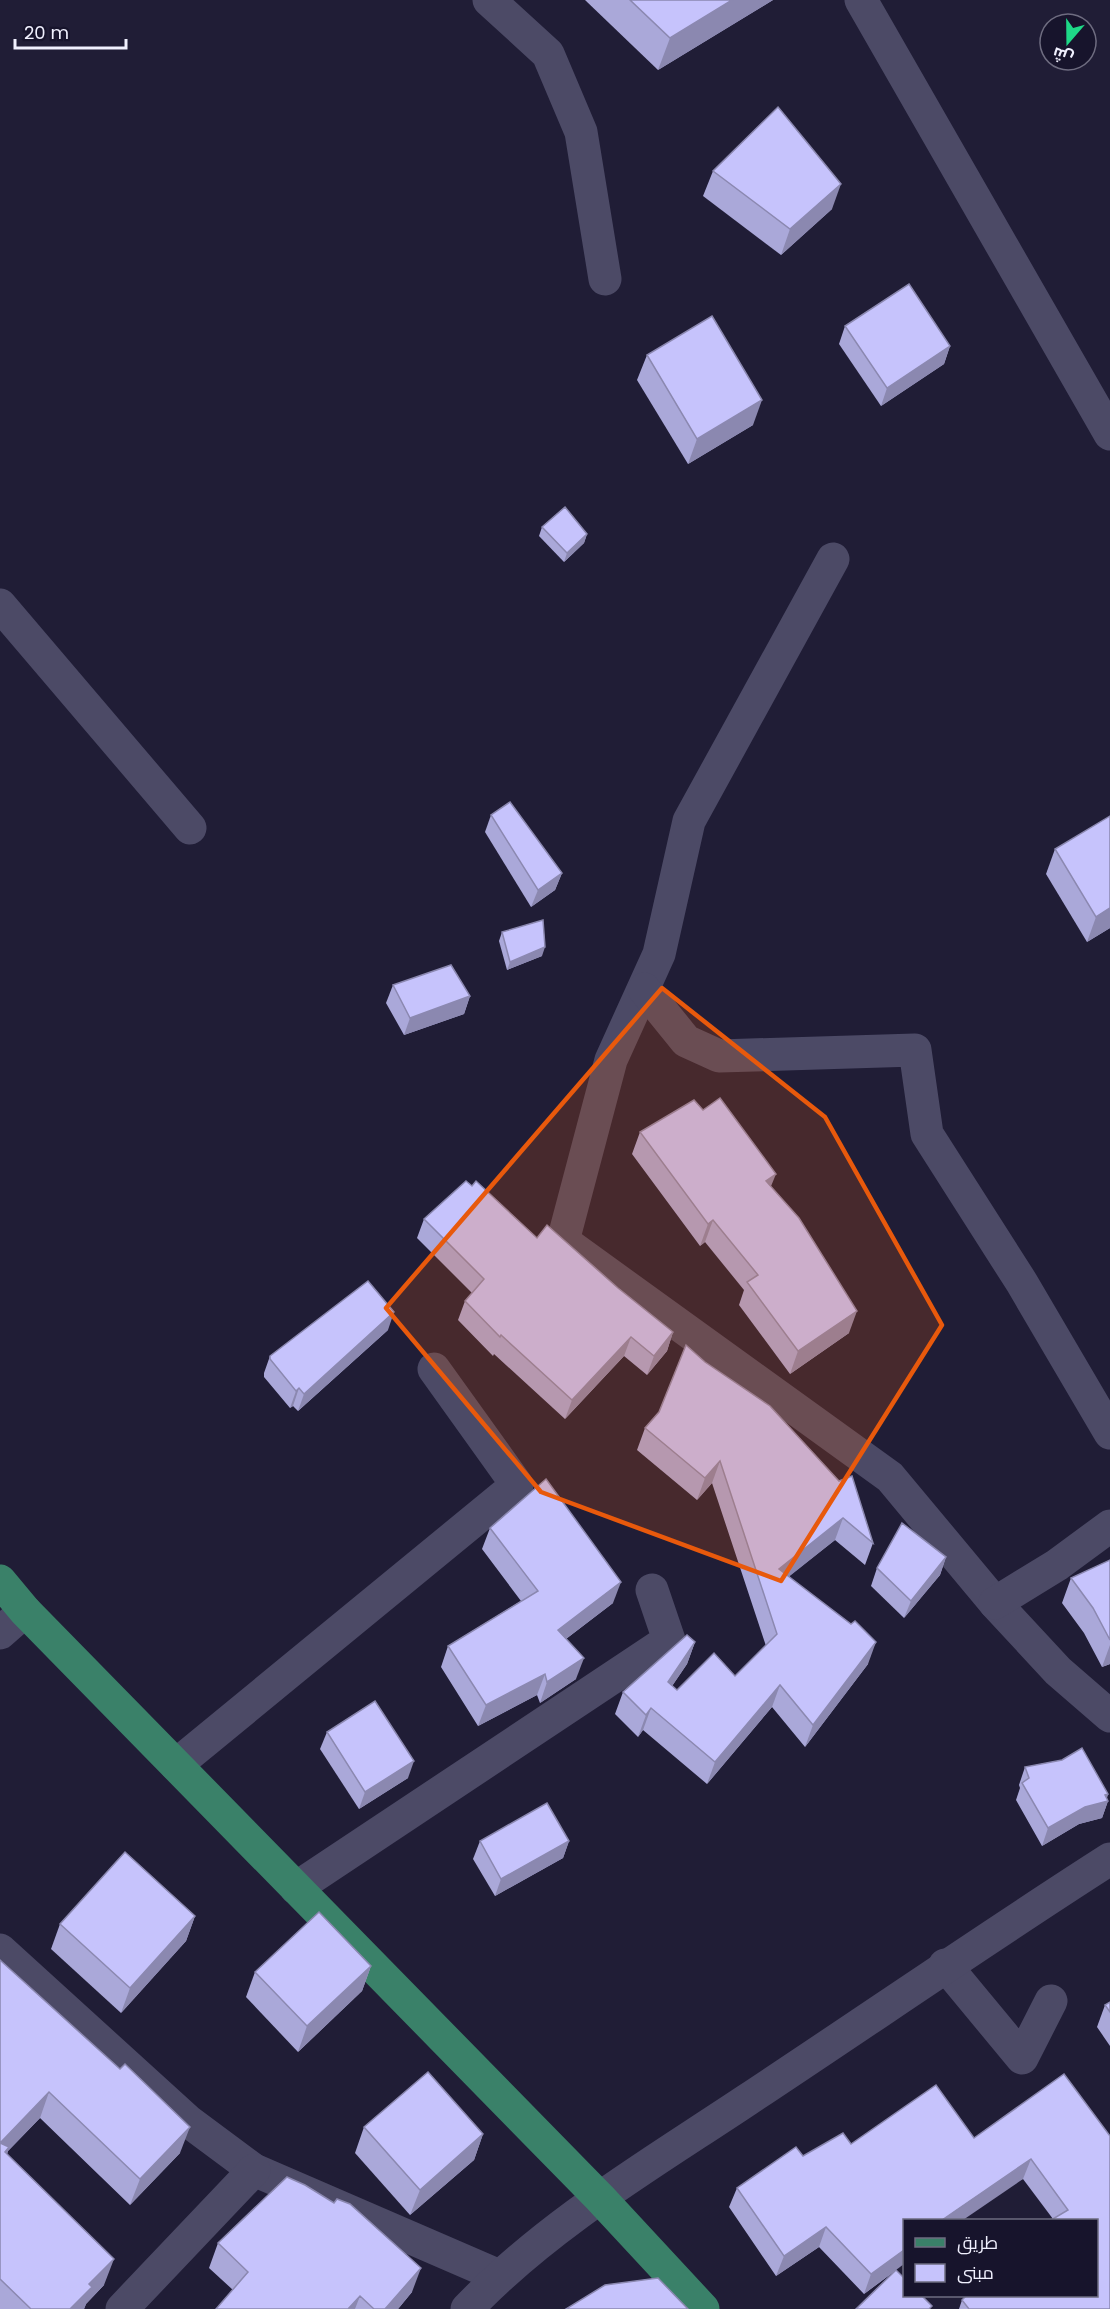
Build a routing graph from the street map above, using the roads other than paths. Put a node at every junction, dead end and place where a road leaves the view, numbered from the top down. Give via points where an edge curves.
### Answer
1 (489, 0) edge
2 (861, 0) edge
3 (605, 279) dead end
4 (1110, 434) edge
5 (833, 559) dead end
6 (0, 605) edge
7 (190, 828) dead end
8 (644, 989) junction
9 (434, 1369) dead end
10 (1110, 1433) edge
11 (1110, 1526) edge
12 (0, 1581) edge
13 (652, 1590) dead end
14 (995, 1603) junction
15 (25, 1611) junction
16 (0, 1633) edge
17 (1110, 1716) edge
18 (176, 1765) junction
19 (1110, 1859) edge
20 (296, 1888) junction
21 (0, 1950) edge
22 (945, 1965) junction
23 (1051, 2001) dead end
24 (254, 2170) junction
25 (600, 2198) junction
26 (499, 2276) junction
27 (122, 2309) edge
28 (467, 2309) edge
29 (703, 2309) edge

1 - 3 street via 548,54 577,122
2 - 4 street
5 - 8 street via 689,821 659,954
6 - 7 street
8 - 10 street via 686,1041 719,1056 915,1050 927,1134 1022,1283
8 - 14 street via 611,1060 563,1241 890,1477
9 - 18 street via 517,1485
11 - 14 street
12 - 15 main road
13 - 20 street via 669,1640
14 - 17 street via 1058,1671
15 - 16 street
15 - 18 main road
18 - 20 main road
19 - 22 street
20 - 25 main road
21 - 24 street via 188,2121
22 - 23 street via 1022,2058
22 - 25 street
24 - 26 street
24 - 27 street
25 - 26 street
25 - 29 main road
26 - 28 street

